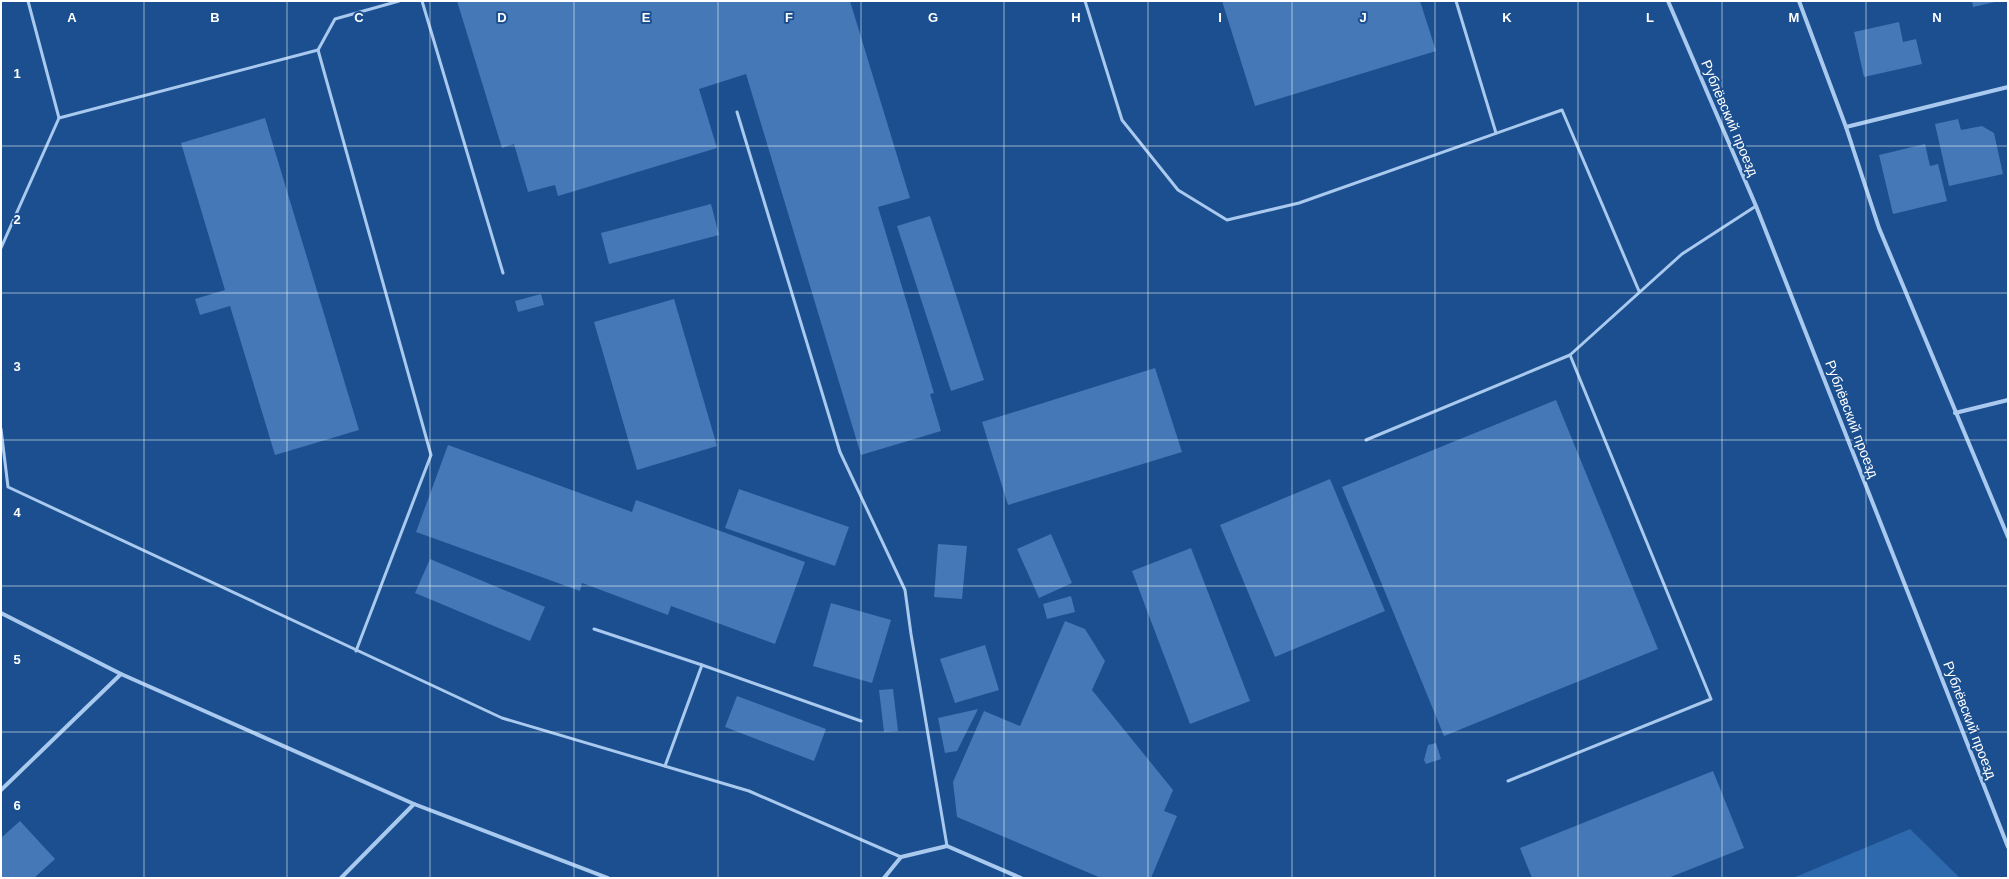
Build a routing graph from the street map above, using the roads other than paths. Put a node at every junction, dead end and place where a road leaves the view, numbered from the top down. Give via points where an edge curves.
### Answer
1 (28, 1) edge
2 (399, 1) edge
3 (422, 1) edge
4 (1086, 1) edge
5 (1456, 1) edge
6 (1668, 1) edge
7 (1799, 1) edge
8 (318, 50) junction
9 (2008, 87) edge
10 (737, 112) dead end
11 (59, 118) junction
12 (1846, 128) junction
13 (1496, 133) junction
14 (1756, 206) junction
15 (1, 248) edge
16 (503, 273) dead end
17 (1639, 291) junction
18 (1570, 355) junction
19 (2008, 400) edge
20 (1955, 413) junction
21 (1, 429) edge
22 (1366, 440) dead end
23 (2008, 537) edge
24 (1, 612) edge
25 (594, 629) dead end
26 (356, 650) junction
27 (702, 665) junction
28 (121, 674) junction
29 (861, 721) dead end
30 (665, 766) junction
31 (1508, 781) dead end
32 (1, 790) edge
33 (414, 804) junction
34 (947, 846) junction
35 (2008, 847) edge
36 (901, 857) junction
37 (342, 878) edge
38 (608, 878) edge
39 (884, 878) edge
40 (1021, 878) edge

1 - 11 lane
2 - 8 lane via 335,19
3 - 16 lane
4 - 13 lane via 1122,120 1178,190 1227,220 1298,203
5 - 13 lane
6 - 14 street, Рублёвский проезд
7 - 12 street
8 - 11 lane
8 - 26 lane via 431,455
9 - 12 street
10 - 34 lane via 840,452 905,590
11 - 15 lane
12 - 20 street via 1879,228
13 - 17 lane via 1562,110
14 - 17 lane via 1682,254
14 - 35 street, Рублёвский проезд
17 - 18 lane
18 - 22 lane
18 - 31 lane via 1710,699
19 - 20 street
20 - 23 street
21 - 26 lane via 8,487
24 - 28 street
25 - 27 lane
26 - 30 lane via 502,718
27 - 29 lane
27 - 30 lane
28 - 32 street
28 - 33 street
30 - 36 lane via 749,791
33 - 37 street
33 - 38 street
34 - 36 street
34 - 40 street
36 - 39 street

